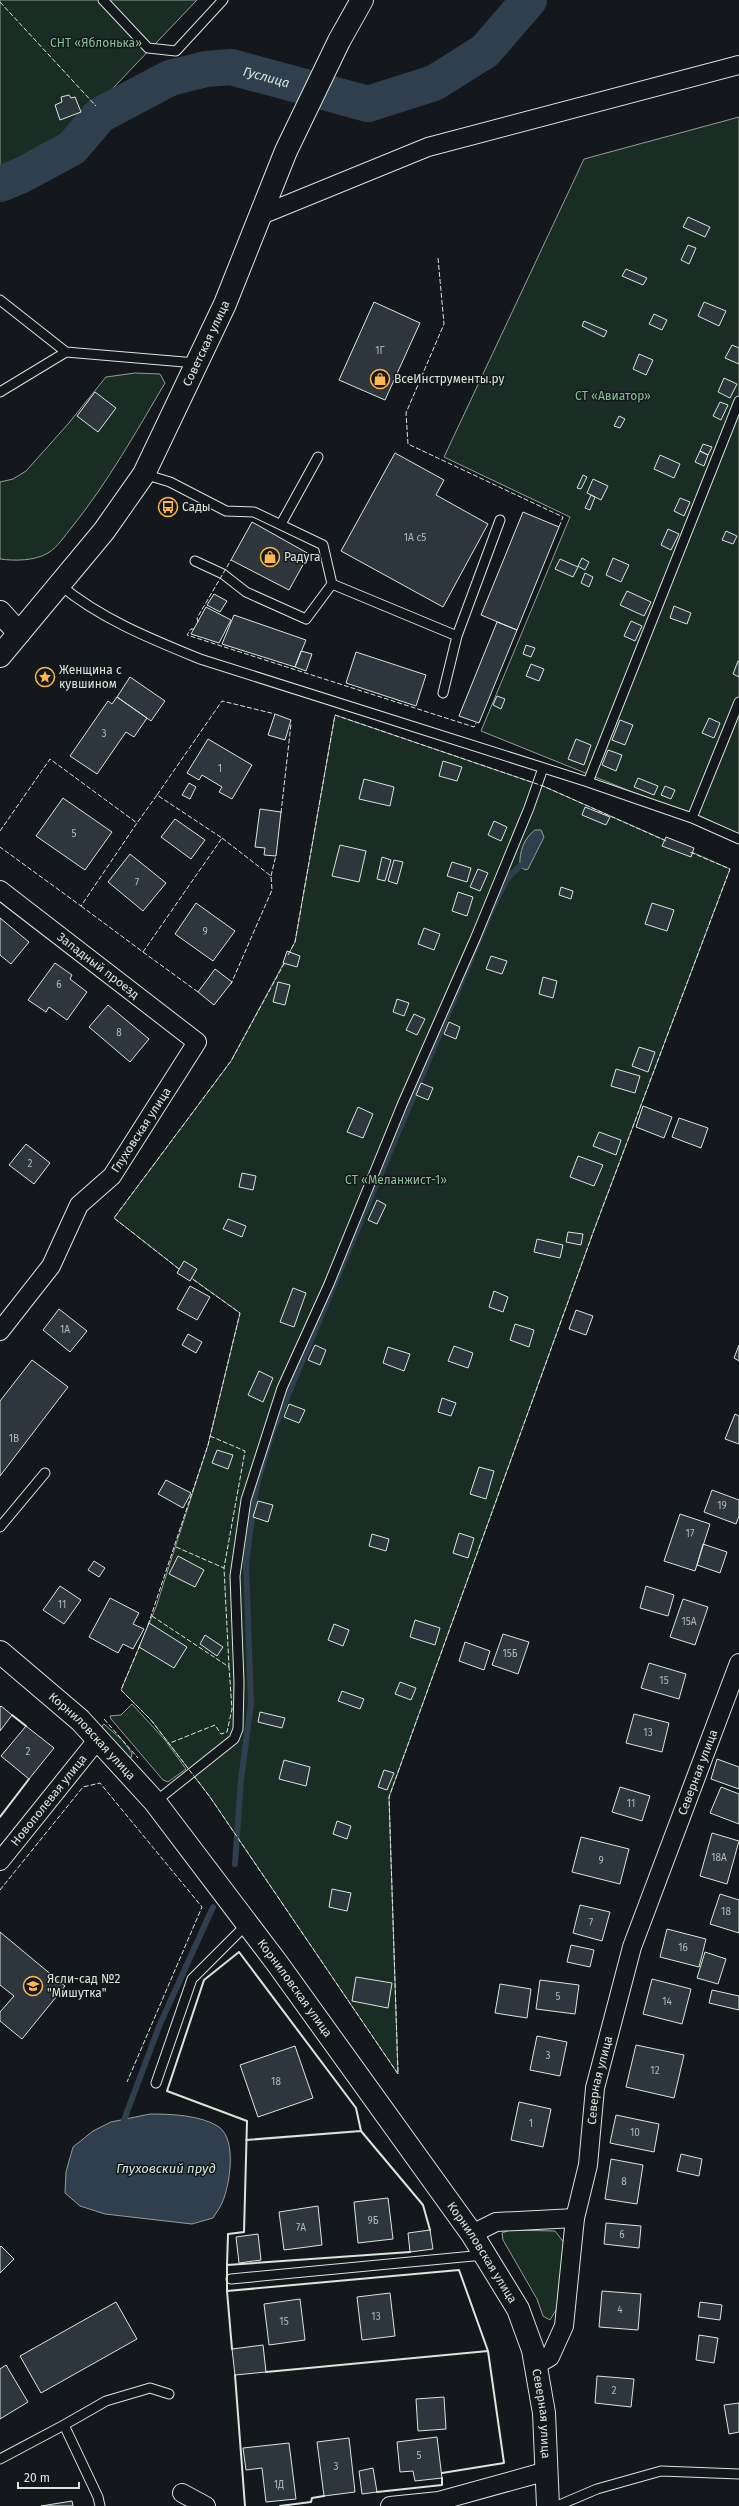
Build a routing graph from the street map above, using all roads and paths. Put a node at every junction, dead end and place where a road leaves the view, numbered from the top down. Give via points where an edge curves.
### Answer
1 (103, 0) edge
2 (224, 0) edge
3 (362, 0) edge
4 (739, 65) edge
5 (259, 216) junction
6 (0, 300) edge
7 (66, 352) junction
8 (198, 363) junction
9 (0, 392) edge
10 (739, 401) edge
11 (318, 457) dead end
12 (144, 474) junction
13 (500, 520) dead end
14 (281, 524) junction
15 (195, 561) dead end
16 (332, 584) junction
17 (60, 585) junction
18 (0, 612) edge
19 (18, 633) junction
20 (457, 636) junction
21 (0, 656) edge
22 (443, 693) dead end
23 (739, 702) edge
24 (543, 768) junction
25 (588, 782) junction
26 (692, 818) junction
27 (739, 839) edge
28 (0, 890) edge
29 (197, 1042) joint
30 (0, 1331) edge
31 (45, 1473) dead end
32 (0, 1527) edge
33 (0, 1652) edge
34 (739, 1663) edge
35 (98, 1739) junction
36 (155, 1802) junction
37 (0, 1861) edge
38 (247, 1924) junction
39 (156, 2083) dead end
40 (576, 2218) junction
41 (472, 2234) junction
42 (486, 2255) junction
43 (231, 2279) dead end
44 (536, 2365) junction
45 (169, 2394) dead end
46 (64, 2426) junction
47 (0, 2459) edge
48 (547, 2471) junction
49 (739, 2474) edge
50 (182, 2493) dead end
51 (100, 2506) edge
52 (206, 2506) edge
53 (390, 2506) edge
54 (548, 2506) edge
55 (558, 2506) edge

1 - 2 lane via 148,48 176,51
3 - 5 street, Советская улица via 339,41 286,151
4 - 5 street via 428,148
5 - 8 street, Советская улица via 225,304
6 - 7 lane
7 - 8 lane
7 - 9 lane
8 - 12 street, Советская улица
10 - 25 lane
11 - 14 lane
12 - 14 lane via 170,482 226,511 254,512
12 - 17 street, Советская улица via 104,531
13 - 20 lane
14 - 16 lane via 323,545
15 - 16 lane via 223,574 246,592 306,619
16 - 20 lane
17 - 19 street, Советская улица
17 - 24 lane via 83,604 149,638 200,659
18 - 19 street
19 - 21 street, Советская улица
20 - 22 lane
23 - 26 lane
24 - 25 lane
24 - 36 lane via 478,932 402,1105 329,1284 282,1388 246,1500 235,1576 238,1729 234,1739
25 - 26 lane
26 - 27 lane
28 - 29 street, Западный проезд
29 - 30 street, Глуховская улица via 112,1176 79,1205 51,1266
31 - 32 lane
33 - 35 street, Корниловская улица via 80,1720
34 - 40 street, Северная улица via 632,1947 595,2088 588,2165
35 - 36 street, Корниловская улица
35 - 37 street, Новополевая улица
36 - 38 street, Корниловская улица
38 - 39 lane via 192,1980
38 - 41 street, Корниловская улица
40 - 41 street via 496,2222
40 - 44 street, Северная улица via 564,2326 550,2357
41 - 42 street, Корниловская улица
42 - 43 lane
42 - 44 street, Корниловская улица via 518,2309
44 - 48 street, Северная улица via 544,2412
45 - 46 lane via 150,2388 106,2400
46 - 47 lane
46 - 51 lane
48 - 53 street via 440,2501
48 - 54 street, Северная улица
49 - 55 lane via 661,2471 597,2490
50 - 52 street

